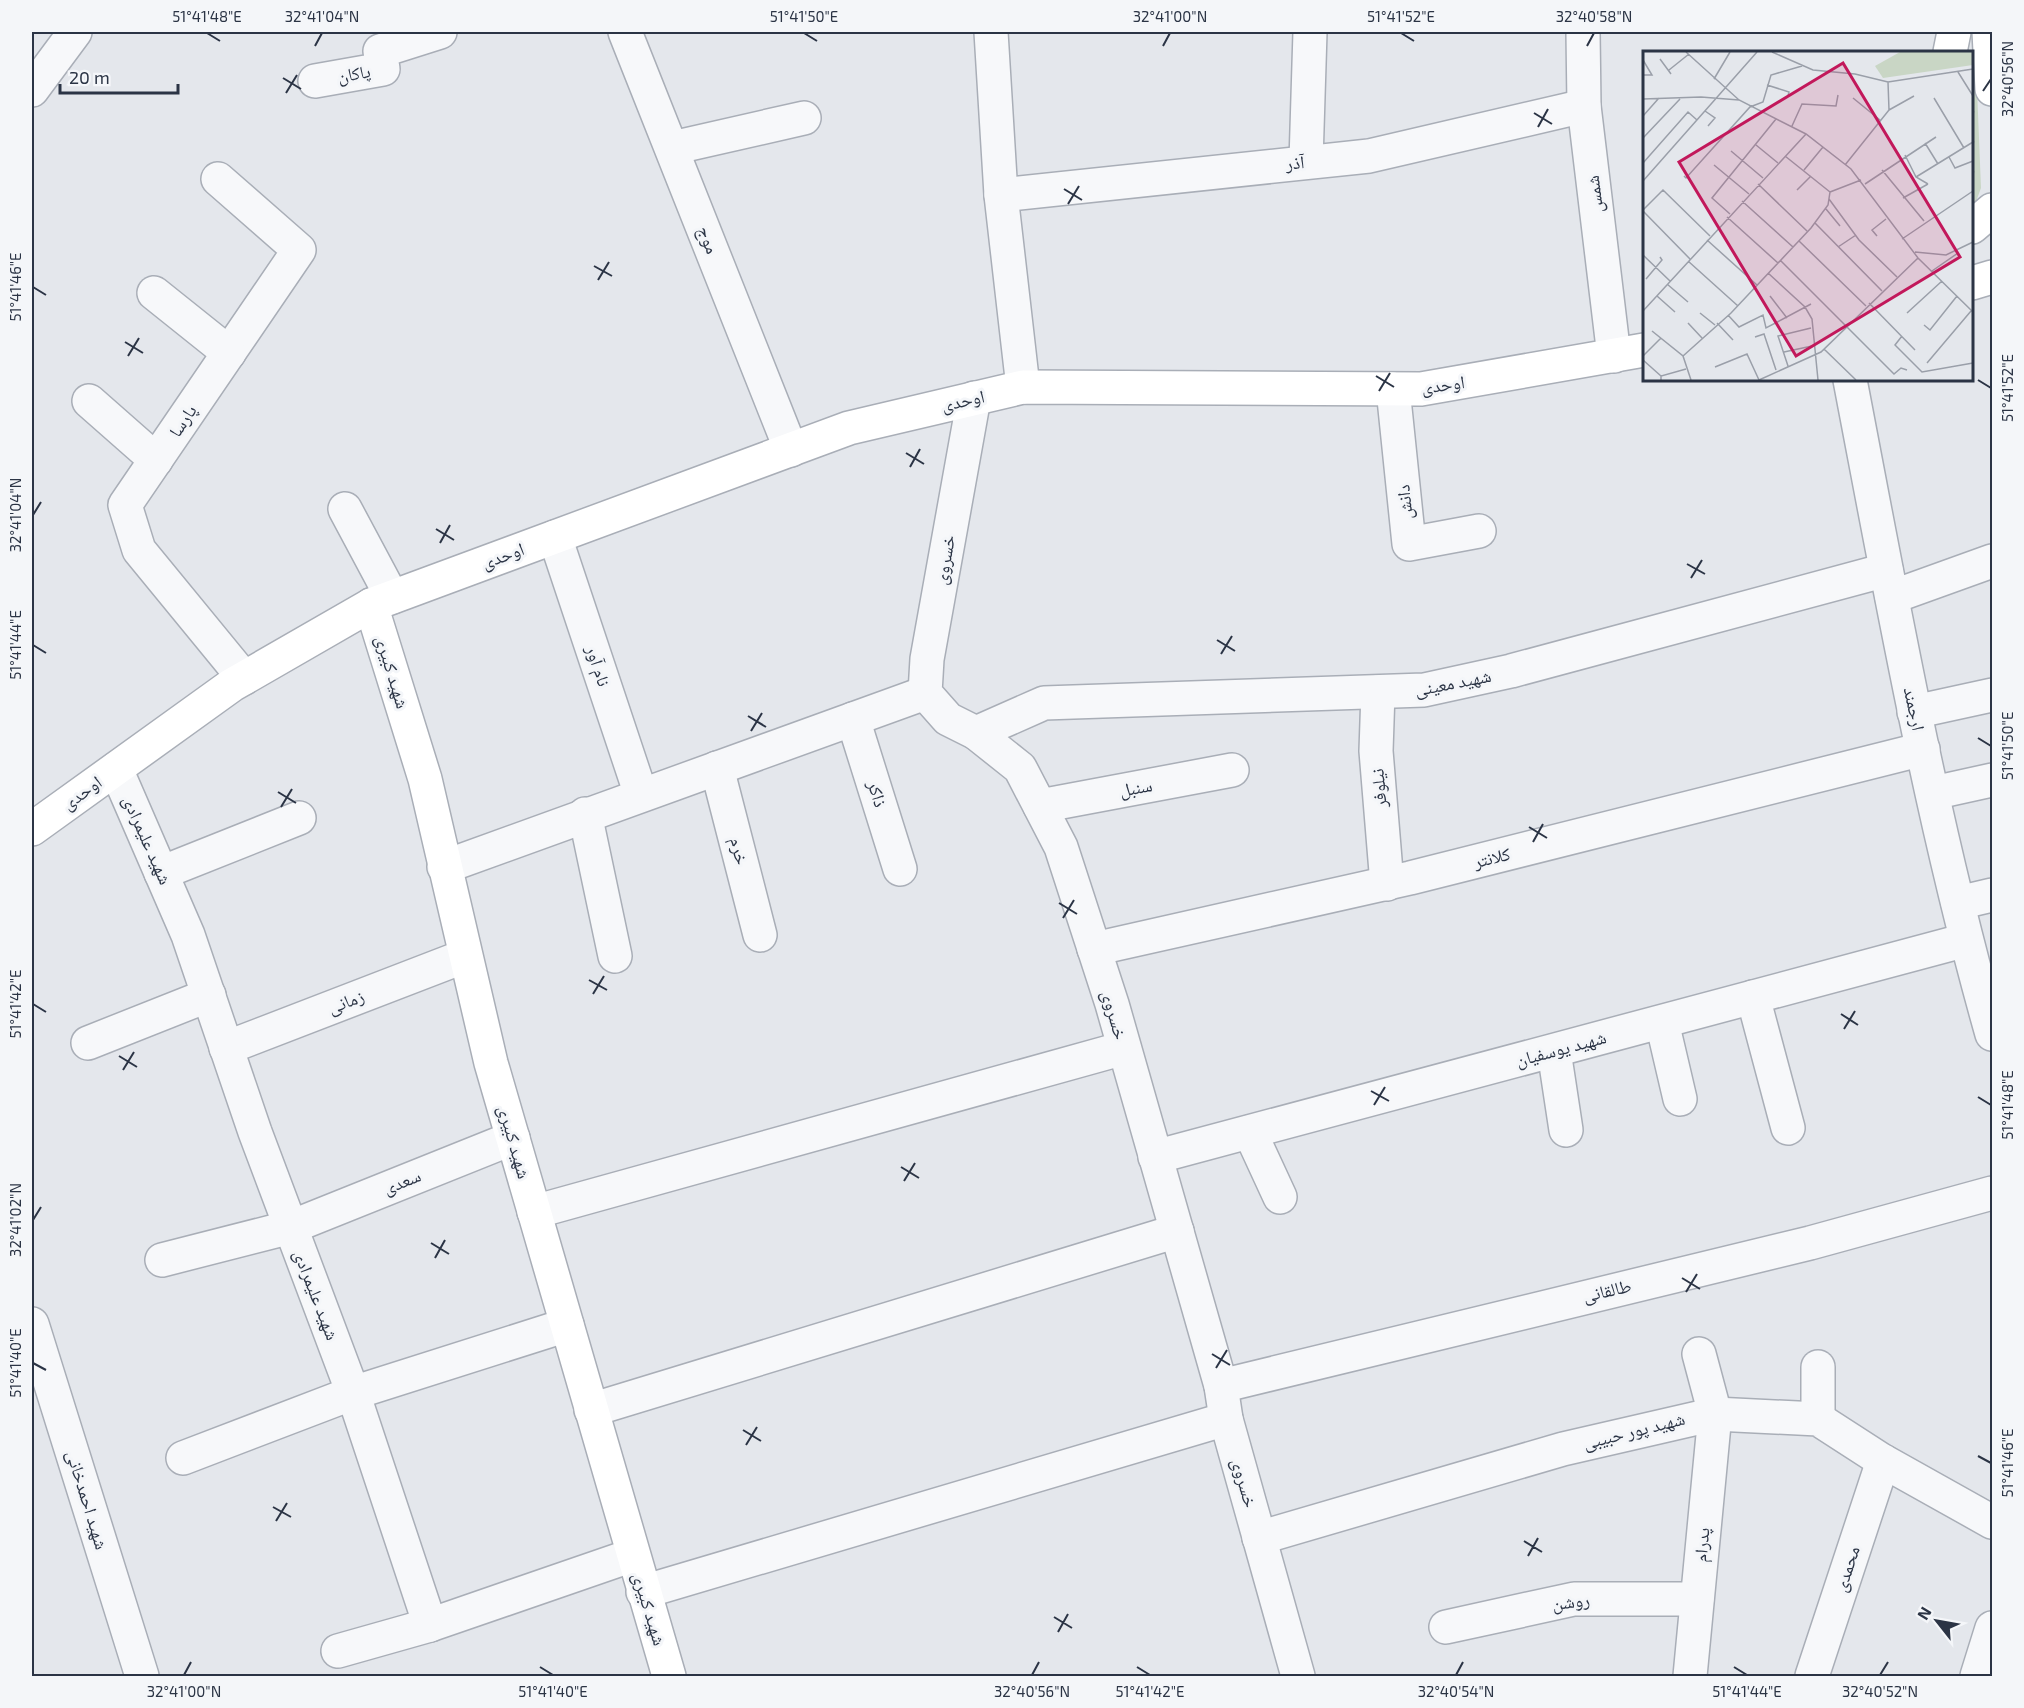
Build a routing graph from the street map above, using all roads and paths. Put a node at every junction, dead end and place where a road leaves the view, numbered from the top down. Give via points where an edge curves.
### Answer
1 (75, 32) edge
2 (440, 32) edge
3 (625, 32) edge
4 (991, 32) edge
5 (1310, 32) edge
6 (1583, 32) edge
7 (1954, 32) edge
8 (1989, 32) edge
9 (1950, 51) edge
10 (315, 81) dead end
11 (1992, 89) edge
12 (32, 90) edge
13 (1584, 106) junction
14 (804, 118) dead end
15 (672, 148) junction
16 (1306, 161) junction
17 (218, 179) dead end
18 (1001, 195) junction
19 (1992, 210) edge
20 (1973, 224) edge
21 (1992, 277) edge
22 (1973, 282) edge
23 (154, 293) dead end
24 (229, 353) junction
25 (1629, 353) edge
26 (1850, 381) edge
27 (1023, 387) junction
28 (1393, 389) junction
29 (974, 399) junction
30 (89, 401) dead end
31 (790, 450) junction
32 (156, 460) junction
33 (345, 510) dead end
34 (1479, 531) dead end
35 (555, 537) junction
36 (1992, 561) edge
37 (1889, 583) junction
38 (381, 602) junction
39 (244, 678) junction
40 (1378, 692) junction
41 (925, 693) junction
42 (1992, 695) edge
43 (1914, 712) junction
44 (853, 719) junction
45 (976, 733) junction
46 (1923, 749) junction
47 (717, 768) junction
48 (116, 769) junction
49 (1232, 770) dead end
50 (1992, 780) edge
51 (1933, 793) junction
52 (640, 795) junction
53 (1040, 806) junction
54 (585, 814) junction
55 (299, 818) dead end
56 (32, 829) edge
57 (444, 867) junction
58 (900, 869) dead end
59 (161, 873) junction
60 (1387, 884) junction
61 (1992, 895) edge
62 (1958, 903) junction
63 (760, 935) dead end
64 (1966, 940) junction
65 (1094, 950) junction
66 (465, 956) junction
67 (615, 956) dead end
68 (208, 995) junction
69 (1753, 998) junction
70 (1662, 1022) junction
71 (1992, 1034) edge
72 (88, 1043) dead end
73 (226, 1048) junction
74 (1124, 1048) junction
75 (1554, 1051) junction
76 (1680, 1099) dead end
77 (1788, 1128) dead end
78 (1566, 1130) dead end
79 (1250, 1132) junction
80 (513, 1137) junction
81 (1155, 1157) junction
82 (1992, 1193) edge
83 (1280, 1197) dead end
84 (534, 1212) junction
85 (291, 1227) junction
86 (1177, 1231) junction
87 (162, 1260) dead end
88 (32, 1324) edge
89 (567, 1325) junction
90 (1700, 1354) dead end
91 (1818, 1367) dead end
92 (1221, 1386) junction
93 (353, 1393) junction
94 (591, 1410) junction
95 (1715, 1414) junction
96 (1226, 1419) junction
97 (1818, 1419) junction
98 (183, 1458) dead end
99 (1883, 1461) junction
100 (1992, 1522) edge
101 (1260, 1538) junction
102 (633, 1555) junction
103 (643, 1592) junction
104 (1697, 1599) junction
105 (430, 1625) junction
106 (1446, 1627) dead end
107 (1992, 1628) edge
108 (338, 1651) dead end
109 (142, 1677) edge
110 (669, 1677) edge
111 (1298, 1677) edge
112 (1690, 1677) edge
113 (1812, 1677) edge
114 (1977, 1677) edge

1 - 12 street
2 - 10 street, پاکان via 380,51 383,69
3 - 15 street, موج
4 - 18 street
5 - 16 street
6 - 13 street, شمس
7 - 9 main road
8 - 11 main road
13 - 16 street, آذر via 1369,156
13 - 25 street, شمس
14 - 15 street
15 - 31 street, موج
16 - 18 street, آذر
17 - 24 street, پارسا via 299,250
18 - 27 street
19 - 20 main road
21 - 22 main road
23 - 24 street
24 - 32 street, پارسا
25 - 28 main road, اوحدی via 1420,389
26 - 37 street, ارجمند
27 - 28 main road, اوحدی
27 - 29 main road, اوحدی
28 - 34 street, دانش via 1409,544
29 - 31 main road, اوحدی via 849,428
29 - 41 street, خسروی via 927,659
30 - 32 street
31 - 35 main road, اوحدی
32 - 39 street, پارسا via 125,505 138,550
33 - 38 street
35 - 38 main road, اوحدی
35 - 52 street, نام آور
36 - 37 street, شهید معینی
37 - 40 street, شهید معینی via 1424,690
37 - 43 street, ارجمند
38 - 39 main road, اوحدی
38 - 57 main road, شهید کبیری
39 - 48 main road, اوحدی
40 - 45 street, شهید معینی via 1044,703
40 - 60 street, نیلوفر via 1376,751
41 - 44 street
41 - 45 street, خسروی via 948,718
42 - 43 street
43 - 46 street, ارجمند
44 - 47 street
44 - 58 street, ذاکر
45 - 53 street, خسروی via 1020,768
46 - 51 street, ارجمند
46 - 60 street, کلانتر
47 - 52 street
47 - 63 street, خرم
48 - 56 main road, اوحدی
48 - 59 street, شهید علیمرادی
49 - 53 street, سنبل
50 - 51 street
51 - 62 street, ارجمند
52 - 54 street
53 - 65 street, خسروی via 1061,847
54 - 57 street
54 - 67 street
55 - 59 street
57 - 66 main road, شهید کبیری
59 - 68 street, شهید علیمرادی
60 - 65 street, کلانتر
61 - 62 street
62 - 64 street, ارجمند
64 - 69 street, شهید یوسفیان
64 - 71 street, ارجمند
65 - 74 street, خسروی
66 - 73 street, زمانی
66 - 80 main road, شهید کبیری
68 - 72 street
68 - 73 street, شهید علیمرادی
69 - 70 street, شهید یوسفیان
69 - 77 street
70 - 75 street, شهید یوسفیان
70 - 76 street
73 - 85 street, شهید علیمرادی
74 - 81 street, خسروی
74 - 84 street
75 - 78 street
75 - 79 street, شهید یوسفیان
79 - 81 street, شهید یوسفیان
79 - 83 street
80 - 84 main road, شهید کبیری
80 - 85 street, سعدی
81 - 86 street, خسروی
82 - 92 street, طالقانی via 1810,1243
84 - 89 main road, شهید کبیری
85 - 87 street, سعدی
85 - 93 street, شهید علیمرادی
86 - 92 street, خسروی
86 - 94 street
88 - 109 street, شهید احمدخانی
89 - 93 street
89 - 94 main road, شهید کبیری
90 - 95 street, پدرام
91 - 97 street
92 - 96 street, خسروی
93 - 98 street
93 - 105 street, شهید علیمرادی
94 - 102 main road, شهید کبیری
95 - 97 street, شهید پور حبیبی
95 - 101 street, شهید پور حبیبی via 1563,1449
95 - 104 street, پدرام
96 - 101 street, خسروی
96 - 103 street
97 - 99 street
99 - 100 street
99 - 113 street, محمدی
101 - 111 street, خسروی
102 - 103 main road, شهید کبیری
102 - 105 street
103 - 110 main road, شهید کبیری
104 - 106 street, روشن via 1574,1599
104 - 112 street, پدرام
105 - 108 street
107 - 114 street

